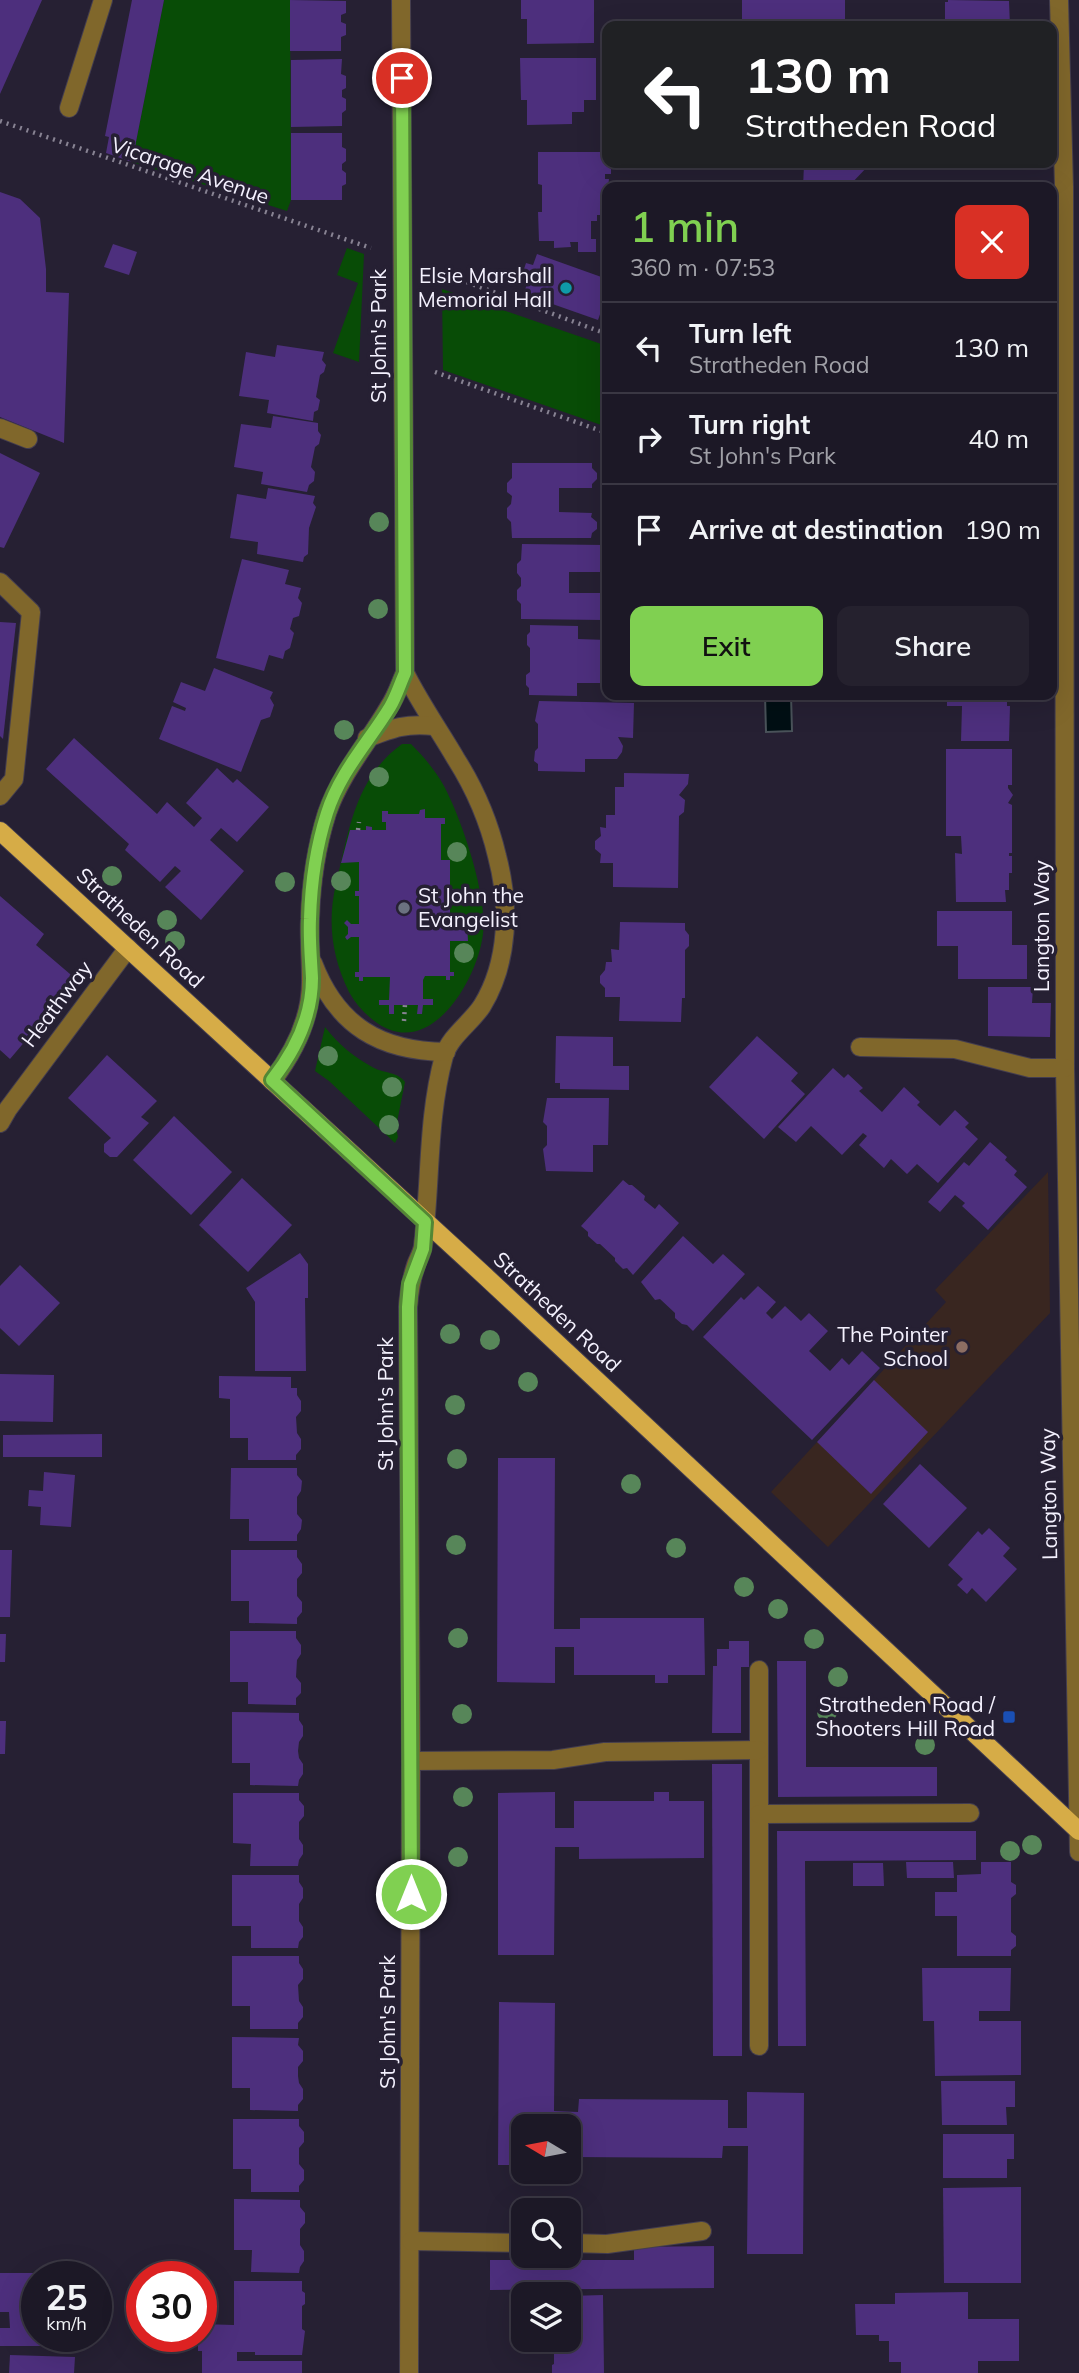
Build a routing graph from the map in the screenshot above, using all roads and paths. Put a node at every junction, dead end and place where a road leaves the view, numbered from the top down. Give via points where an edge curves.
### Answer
1 (103, 0) edge
2 (401, 0) edge
3 (1059, 0) edge
4 (69, 108) dead end
5 (0, 121) edge
6 (371, 248) dead end
7 (434, 270) dead end
8 (602, 332) edge
9 (435, 372) dead end
10 (0, 428) edge
11 (602, 431) edge
12 (28, 439) dead end
13 (0, 582) edge
14 (405, 673) junction
15 (434, 726) junction
16 (367, 738) junction
17 (0, 796) edge
18 (359, 821) dead end
19 (358, 830) dead end
20 (0, 831) edge
21 (128, 948) junction
22 (310, 953) junction
23 (860, 1047) dead end
24 (446, 1052) junction
25 (1065, 1068) junction
26 (272, 1080) junction
27 (3, 1111) edge
28 (425, 1222) junction
29 (759, 1670) dead end
30 (1077, 1707) edge
31 (759, 1750) junction
32 (411, 1761) junction
33 (970, 1813) dead end
34 (759, 1814) junction
35 (1079, 1830) edge
36 (1079, 1852) edge
37 (759, 2046) dead end
38 (702, 2231) dead end
39 (411, 2241) junction
40 (511, 2243) edge
41 (581, 2243) edge
42 (409, 2373) edge

1 - 4 street
2 - 14 street, St John's Park
3 - 25 street, Langton Way via 1064,187
5 - 6 path, Vicarage Avenue
7 - 8 path
9 - 11 path
10 - 12 street
13 - 17 street via 31,612 14,779
14 - 15 street, St John's Park
14 - 16 street, St John's Park via 391,706
15 - 16 street via 395,727
15 - 24 street, St John's Park via 467,779 487,823 500,870 506,926 501,956 482,1005
16 - 22 street, St John's Park via 342,777 318,845
18 - 19 path
20 - 21 main road, Stratheden Road
21 - 26 main road, Stratheden Road
21 - 27 street, Heathway
22 - 24 street, St John's Park via 332,999 368,1034 403,1049
22 - 26 street, St John's Park via 312,979 302,1031
23 - 25 street via 955,1049 1030,1068
24 - 28 street, St John's Park via 432,1124
25 - 30 street, Langton Way
26 - 28 main road, Stratheden Road
28 - 32 street, St John's Park via 408,1307
28 - 35 main road, Stratheden Road
29 - 31 street
30 - 35 street, Langton Way
31 - 32 street
31 - 34 street
32 - 39 street, St John's Park
33 - 34 street
34 - 37 street
35 - 36 street, Langton Way
38 - 41 street
39 - 40 street
39 - 42 street, St John's Park

